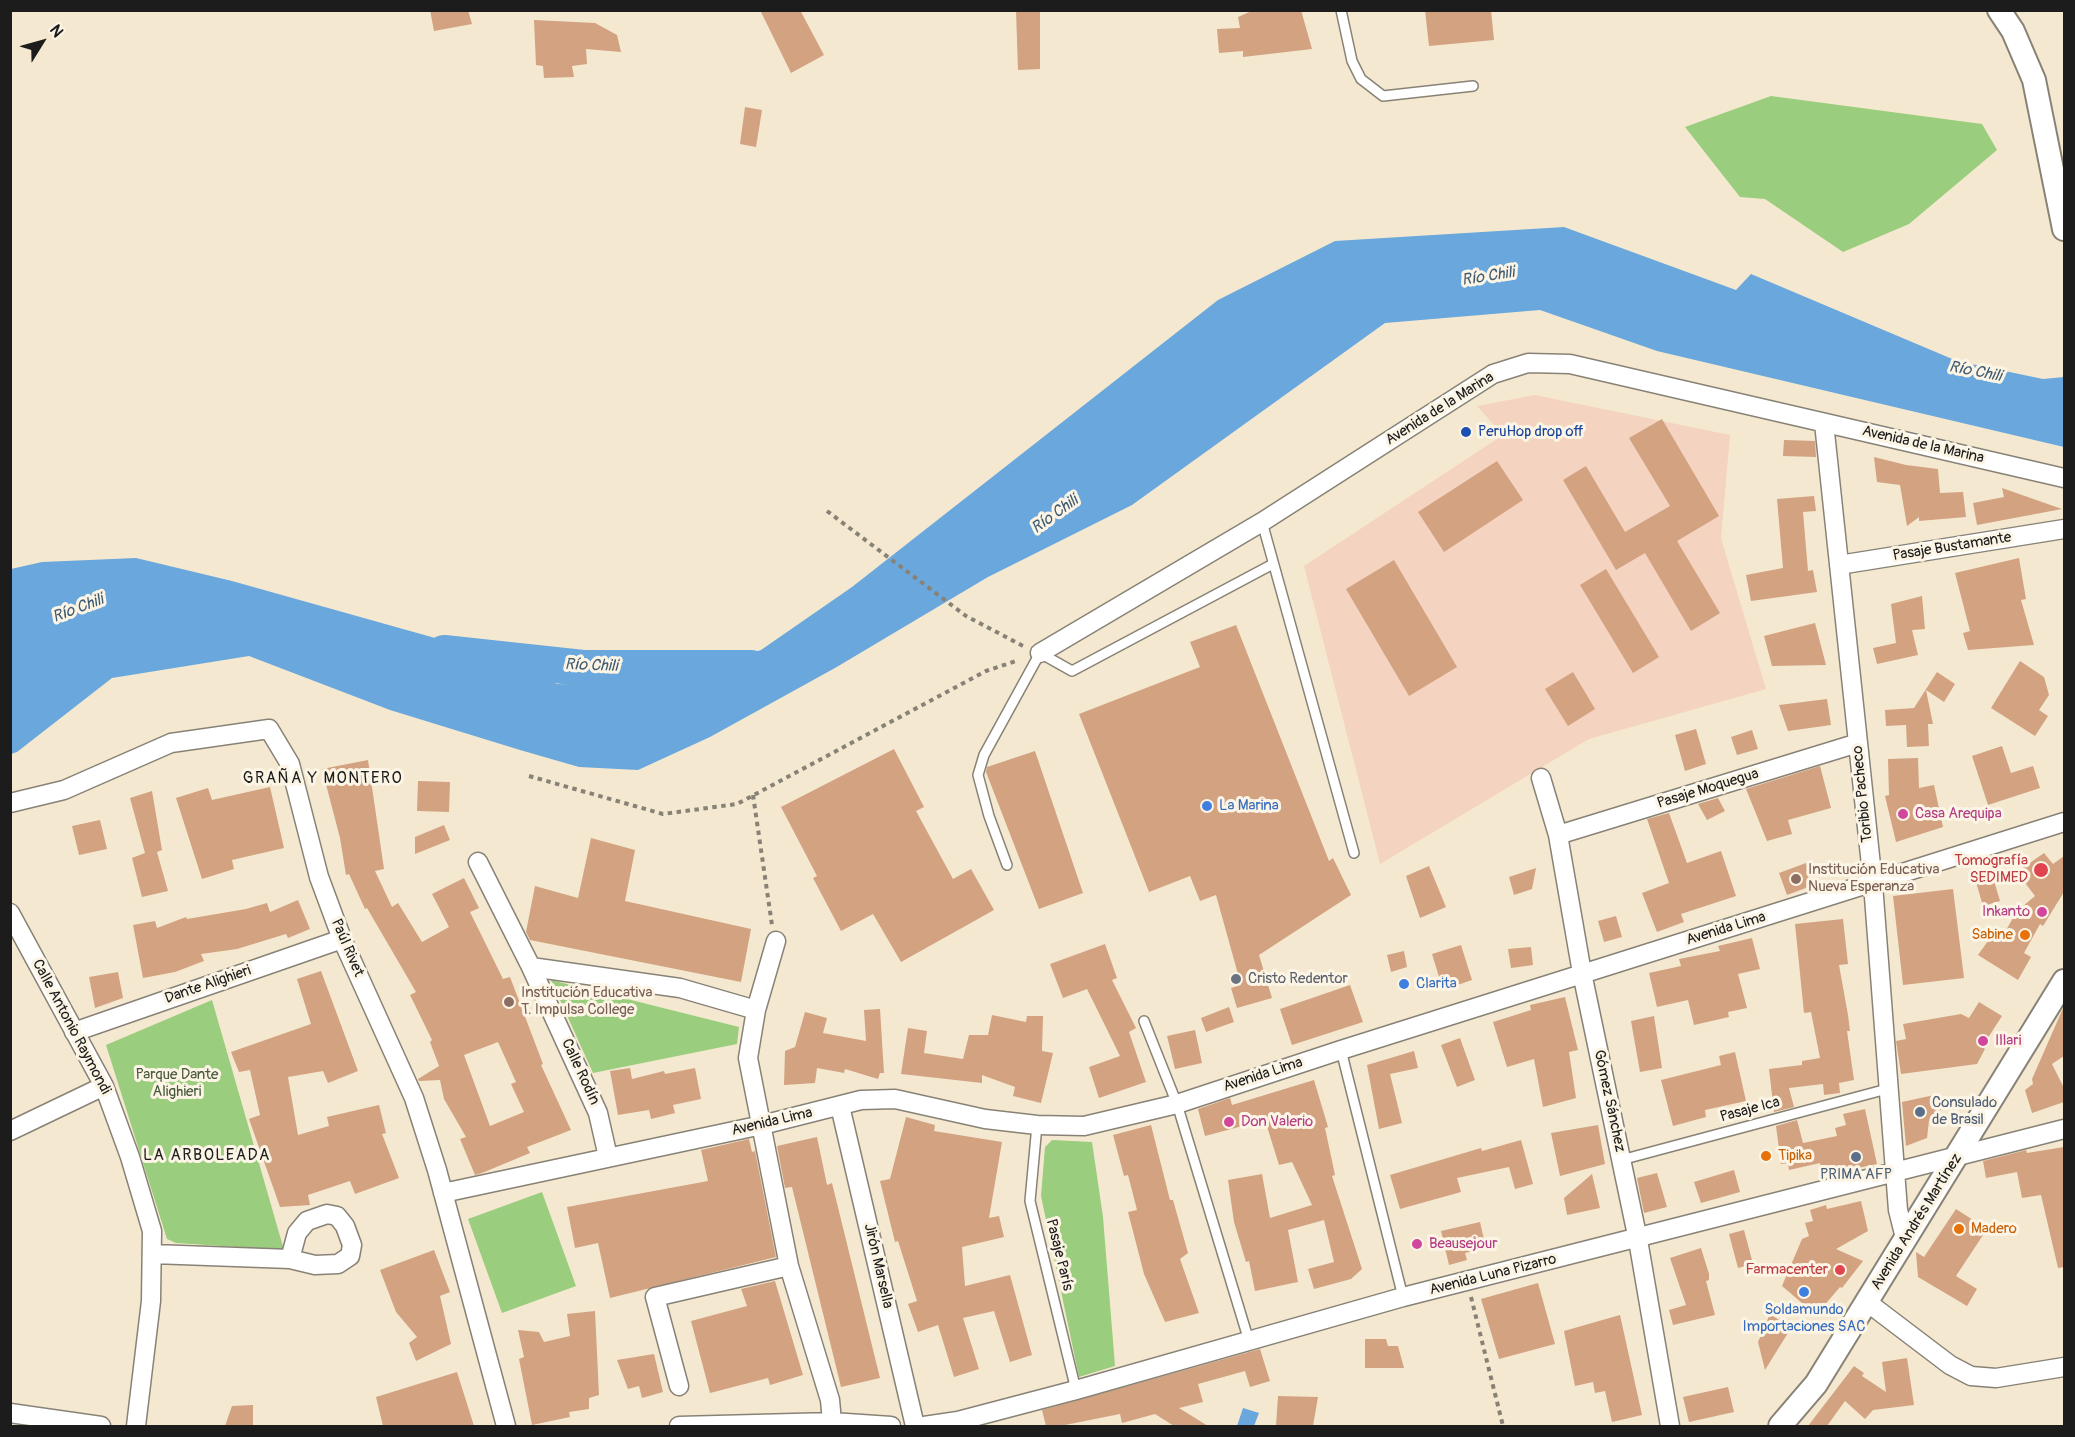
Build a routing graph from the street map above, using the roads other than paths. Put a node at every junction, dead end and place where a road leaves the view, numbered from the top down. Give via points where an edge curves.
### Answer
1 (1341, 10) edge
2 (1999, 10) edge
3 (1473, 86) dead end
4 (2064, 229) edge
5 (1824, 423) junction
6 (2064, 478) edge
7 (1262, 522) junction
8 (2064, 529) edge
9 (1273, 564) junction
10 (1839, 565) junction
11 (1040, 653) junction
12 (1858, 743) junction
13 (1541, 778) dead end
14 (10, 803) edge
15 (2064, 822) edge
16 (1558, 835) junction
17 (1354, 853) dead end
18 (478, 862) dead end
19 (1007, 865) dead end
20 (1873, 884) junction
21 (10, 914) edge
22 (774, 933) road end
23 (342, 939) junction
24 (531, 967) junction
25 (1582, 973) junction
26 (2064, 981) edge
27 (756, 1010) junction
28 (1144, 1021) dead end
29 (74, 1032) junction
30 (1341, 1050) junction
31 (104, 1086) junction
32 (1887, 1089) junction
33 (1177, 1104) junction
34 (840, 1106) junction
35 (762, 1125) junction
36 (1037, 1125) junction
37 (2064, 1129) edge
38 (10, 1131) edge
39 (608, 1156) junction
40 (1958, 1157) junction
41 (1621, 1160) junction
42 (1895, 1173) junction
43 (443, 1193) junction
44 (1905, 1238) junction
45 (1638, 1240) junction
46 (153, 1254) junction
47 (290, 1259) dead end
48 (789, 1266) junction
49 (1403, 1298) junction
50 (1868, 1302) junction
51 (1249, 1341) junction
52 (2064, 1367) edge
53 (679, 1386) dead end
54 (1076, 1390) junction
55 (10, 1413) edge
56 (832, 1422) junction
57 (101, 1426) edge
58 (136, 1426) edge
59 (506, 1426) edge
60 (679, 1426) edge
61 (891, 1426) edge
62 (915, 1426) edge
63 (924, 1426) edge
64 (1670, 1426) edge
65 (1779, 1426) edge

1 - 3 lane via 1352,61 1361,79 1383,96
2 - 4 street via 2013,31 2034,80
5 - 6 street, Avenida de la Marina
5 - 7 street, Avenida de la Marina via 1570,364 1528,363 1493,375
5 - 10 street, Toribio Pacheco
7 - 9 lane
7 - 11 street, Avenida de la Marina
8 - 10 street, Pasaje Bustamante
9 - 11 lane via 1072,671
9 - 17 lane
10 - 12 street, Toribio Pacheco
11 - 19 lane via 984,755 978,775
12 - 16 street, Pasaje Moquegua
12 - 20 street, Toribio Pacheco
13 - 16 street, Gómez Sánchez
14 - 23 street, Paúl Rivet via 64,790 171,742 269,729 290,764 319,878
15 - 20 street, Avenida Lima
16 - 25 street, Gómez Sánchez
18 - 24 street, Calle Rodín
20 - 25 street, Avenida Lima
20 - 32 street, Toribio Pacheco
21 - 29 street, Calle Antonio Raymondi
22 - 27 street
23 - 29 street, Dante Alighieri
23 - 43 street, Paúl Rivet via 414,1098
24 - 27 street via 680,988
24 - 39 street, Calle Rodín via 598,1113
25 - 30 street, Avenida Lima
25 - 41 street, Gómez Sánchez
26 - 40 street, Avenida Andrés Martínez
27 - 35 street via 748,1058
28 - 33 lane
29 - 31 street, Calle Antonio Raymondi
30 - 33 street, Avenida Lima
30 - 49 lane
31 - 38 street
31 - 46 street, Calle Antonio Raymondi via 152,1231
32 - 41 lane, Pasaje Ica
32 - 42 street, Toribio Pacheco
33 - 36 street, Avenida Lima via 1084,1126
33 - 51 lane
34 - 35 street, Avenida Lima
34 - 36 street, Avenida Lima via 861,1100 895,1099 985,1119
34 - 62 street, Jirón Marsella
35 - 39 street, Avenida Lima
35 - 48 street
36 - 54 lane, Pasaje París via 1030,1201
37 - 40 street, Avenida Luna Pizarro
39 - 43 street, Avenida Lima
40 - 42 street, Avenida Luna Pizarro
40 - 44 street, Avenida Andrés Martínez
41 - 45 street, Gómez Sánchez
42 - 44 street, Toribio Pacheco
42 - 45 street, Avenida Luna Pizarro
43 - 59 street, Paúl Rivet
44 - 50 street, Avenida Andrés Martínez
45 - 49 street, Avenida Luna Pizarro
45 - 64 street, Gómez Sánchez
46 - 47 street
46 - 58 street, Calle Antonio Raymondi
48 - 53 street via 655,1297
48 - 56 street via 830,1400
49 - 51 street, Avenida Luna Pizarro
50 - 52 street via 1950,1365 1971,1376 1996,1378
50 - 65 street, Avenida Andrés Martínez via 1815,1384
51 - 54 street, Avenida Luna Pizarro
54 - 63 street, Avenida Luna Pizarro
55 - 57 street
56 - 60 street
56 - 61 street

